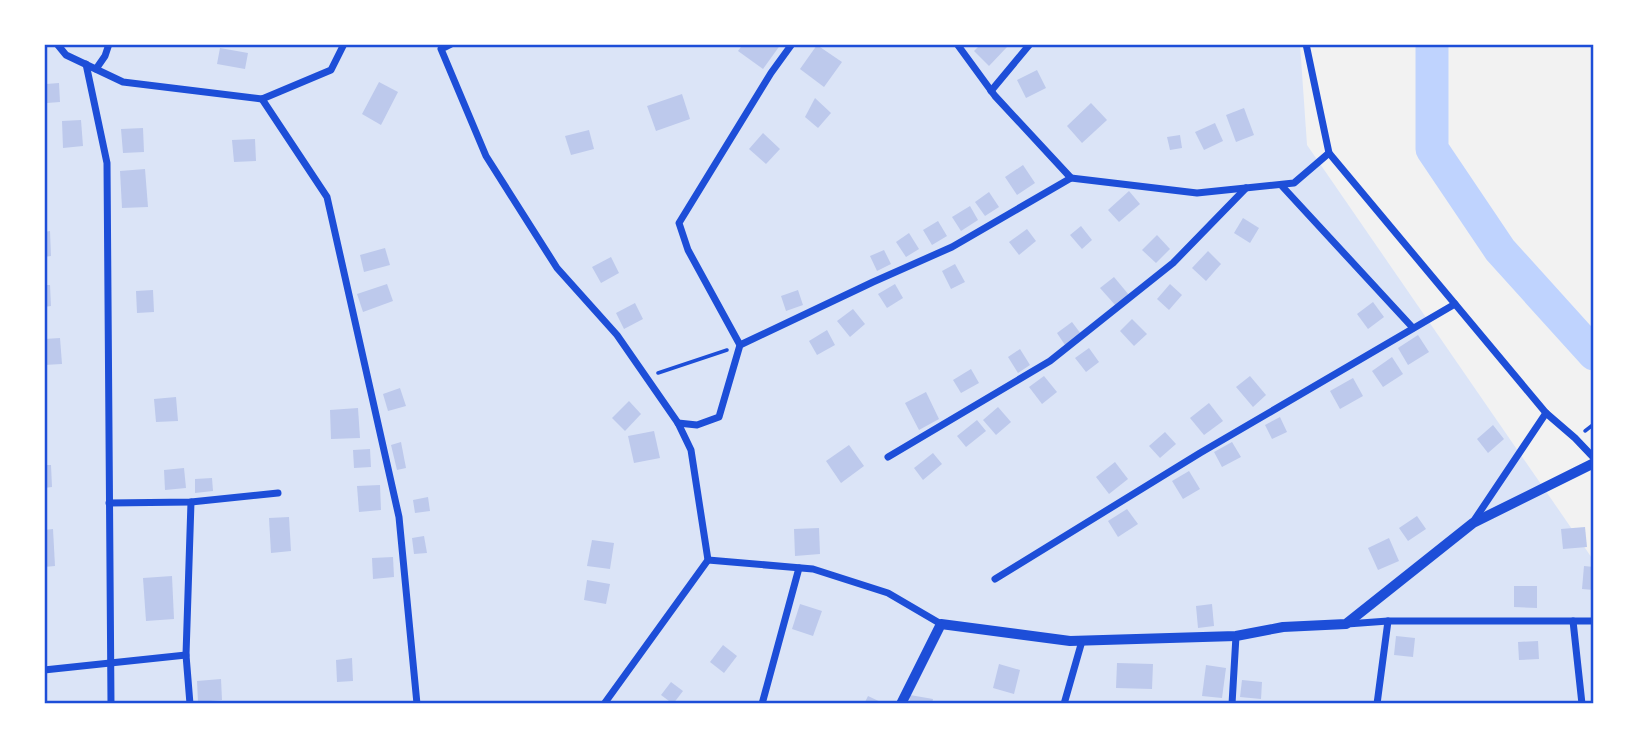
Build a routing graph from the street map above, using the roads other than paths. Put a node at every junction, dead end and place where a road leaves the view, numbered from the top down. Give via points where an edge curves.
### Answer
1 (57, 44) edge
2 (109, 44) edge
3 (344, 44) edge
4 (451, 44) edge
5 (792, 44) edge
6 (957, 44) edge
7 (1030, 44) edge
8 (1306, 44) edge
9 (86, 64) junction
10 (96, 69) junction
11 (991, 91) junction
12 (262, 99) junction
13 (1329, 153) junction
14 (1072, 178) junction
15 (1281, 185) junction
16 (1246, 188) junction
17 (1455, 304) junction
18 (1413, 328) junction
19 (740, 345) junction
20 (1546, 413) junction
21 (678, 423) junction
22 (888, 457) dead end
23 (1594, 461) edge
24 (278, 493) dead end
25 (191, 502) junction
26 (109, 503) junction
27 (1473, 523) junction
28 (708, 560) junction
29 (799, 568) junction
30 (995, 579) dead end
31 (1388, 621) junction
32 (1573, 621) junction
33 (1594, 621) edge
34 (941, 624) junction
35 (1346, 624) junction
36 (1236, 636) junction
37 (1082, 641) junction
38 (186, 655) junction
39 (112, 663) junction
40 (44, 670) edge
41 (111, 704) edge
42 (190, 704) edge
43 (417, 704) edge
44 (604, 704) edge
45 (762, 704) edge
46 (901, 704) edge
47 (1063, 704) edge
48 (1233, 704) edge
49 (1377, 704) edge
50 (1582, 704) edge

1 - 9 street via 66,55
2 - 10 street
3 - 12 street via 331,70
4 - 21 street via 441,49 486,156 557,268 617,335
5 - 19 street via 679,223 688,250
6 - 11 street
7 - 11 street
8 - 13 street
9 - 10 street
9 - 26 street via 107,163
10 - 12 street via 123,82
11 - 14 street
12 - 43 street via 327,197 399,517
13 - 15 street via 1294,183
13 - 17 street
14 - 16 street via 1197,193
14 - 19 street via 952,247
15 - 16 street
15 - 18 street
16 - 22 street via 1173,263 1051,361
17 - 18 street
17 - 20 street
18 - 30 street
19 - 21 street via 719,417 697,425
20 - 23 street
20 - 27 street
21 - 28 street via 691,450
23 - 27 street
24 - 25 street
25 - 26 street
25 - 38 street
26 - 39 street
27 - 35 street
28 - 29 street
28 - 44 street
29 - 34 street via 888,593
29 - 45 street
31 - 32 street
31 - 35 street
31 - 49 street
32 - 33 street
32 - 50 street
34 - 37 street
34 - 46 street
35 - 36 street via 1283,627
36 - 37 street
36 - 48 street
37 - 47 street
38 - 39 street
38 - 42 street
39 - 40 street
39 - 41 street

